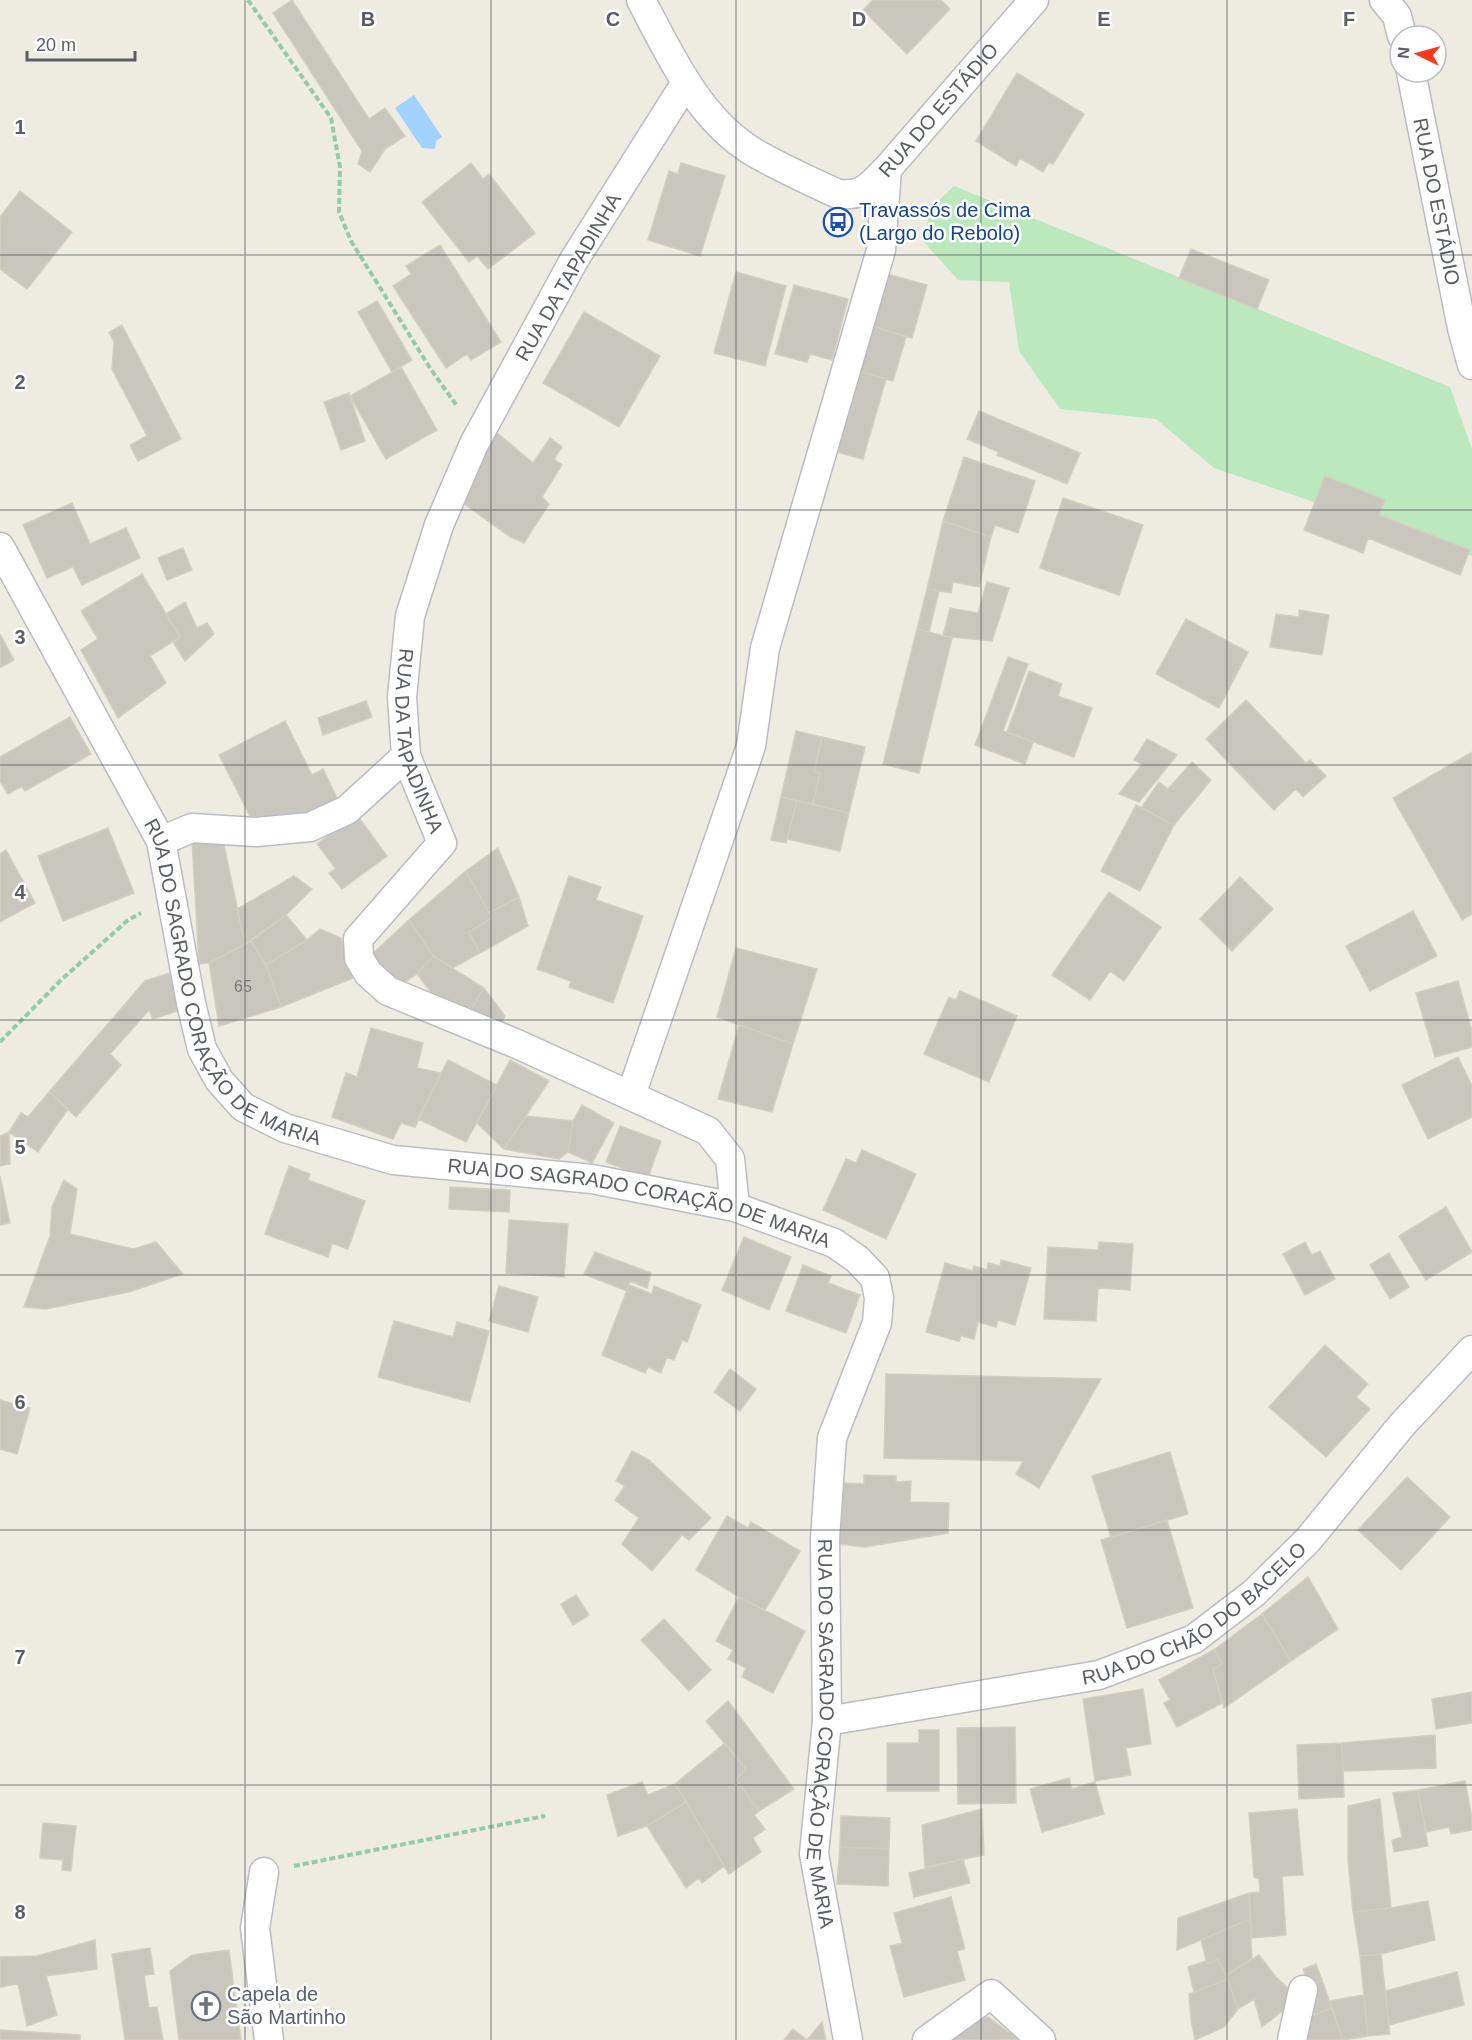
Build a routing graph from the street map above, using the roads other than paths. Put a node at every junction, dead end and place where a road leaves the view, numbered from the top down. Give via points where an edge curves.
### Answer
1 (641, 0) edge
2 (1034, 0) edge
3 (1384, 0) edge
4 (1399, 24) edge
5 (685, 84) junction
6 (1413, 84) edge
7 (887, 169) junction
8 (1472, 365) edge
9 (0, 547) edge
10 (406, 756) junction
11 (161, 841) junction
12 (631, 1095) junction
13 (735, 1207) junction
14 (1472, 1350) edge
15 (827, 1721) junction
16 (264, 1872) road end
17 (1303, 1990) dead end
18 (269, 2040) edge
19 (851, 2040) edge
20 (927, 2040) edge
21 (1041, 2040) edge
22 (1292, 2040) edge

1 - 5 street, RUA DO ESTÁDIO
2 - 7 street, RUA DO ESTÁDIO
3 - 4 street
5 - 7 street, RUA DO ESTÁDIO via 719,124 753,152 838,194 862,193
5 - 10 street, RUA DA TAPADINHA via 574,260 478,436 439,525 410,616 402,697
6 - 8 street, RUA DO ESTÁDIO
7 - 12 street via 881,250 765,648 751,746
9 - 11 street, RUA DO SAGRADO CORAÇÃO DE MARIA
10 - 11 street via 347,810 310,827 256,832 192,828
10 - 12 street, RUA DA TAPADINHA via 442,843 358,939 359,958 368,973 388,991
11 - 13 street, RUA DO SAGRADO CORAÇÃO DE MARIA via 202,1049 219,1080 243,1107 285,1128 393,1160 592,1179
12 - 13 street, RUA DA TAPADINHA via 708,1131 730,1159
13 - 15 street, RUA DO SAGRADO CORAÇÃO DE MARIA via 834,1243 857,1259 874,1278 879,1298 877,1323 832,1438 825,1539
14 - 15 street, RUA DO CHÃO DO BACELO via 1401,1426 1308,1540 1254,1593 1194,1639 1099,1675
15 - 19 street, RUA DO SAGRADO CORAÇÃO DE MARIA via 814,1854
16 - 18 street via 255,1928
17 - 22 street
20 - 21 street via 991,1994

